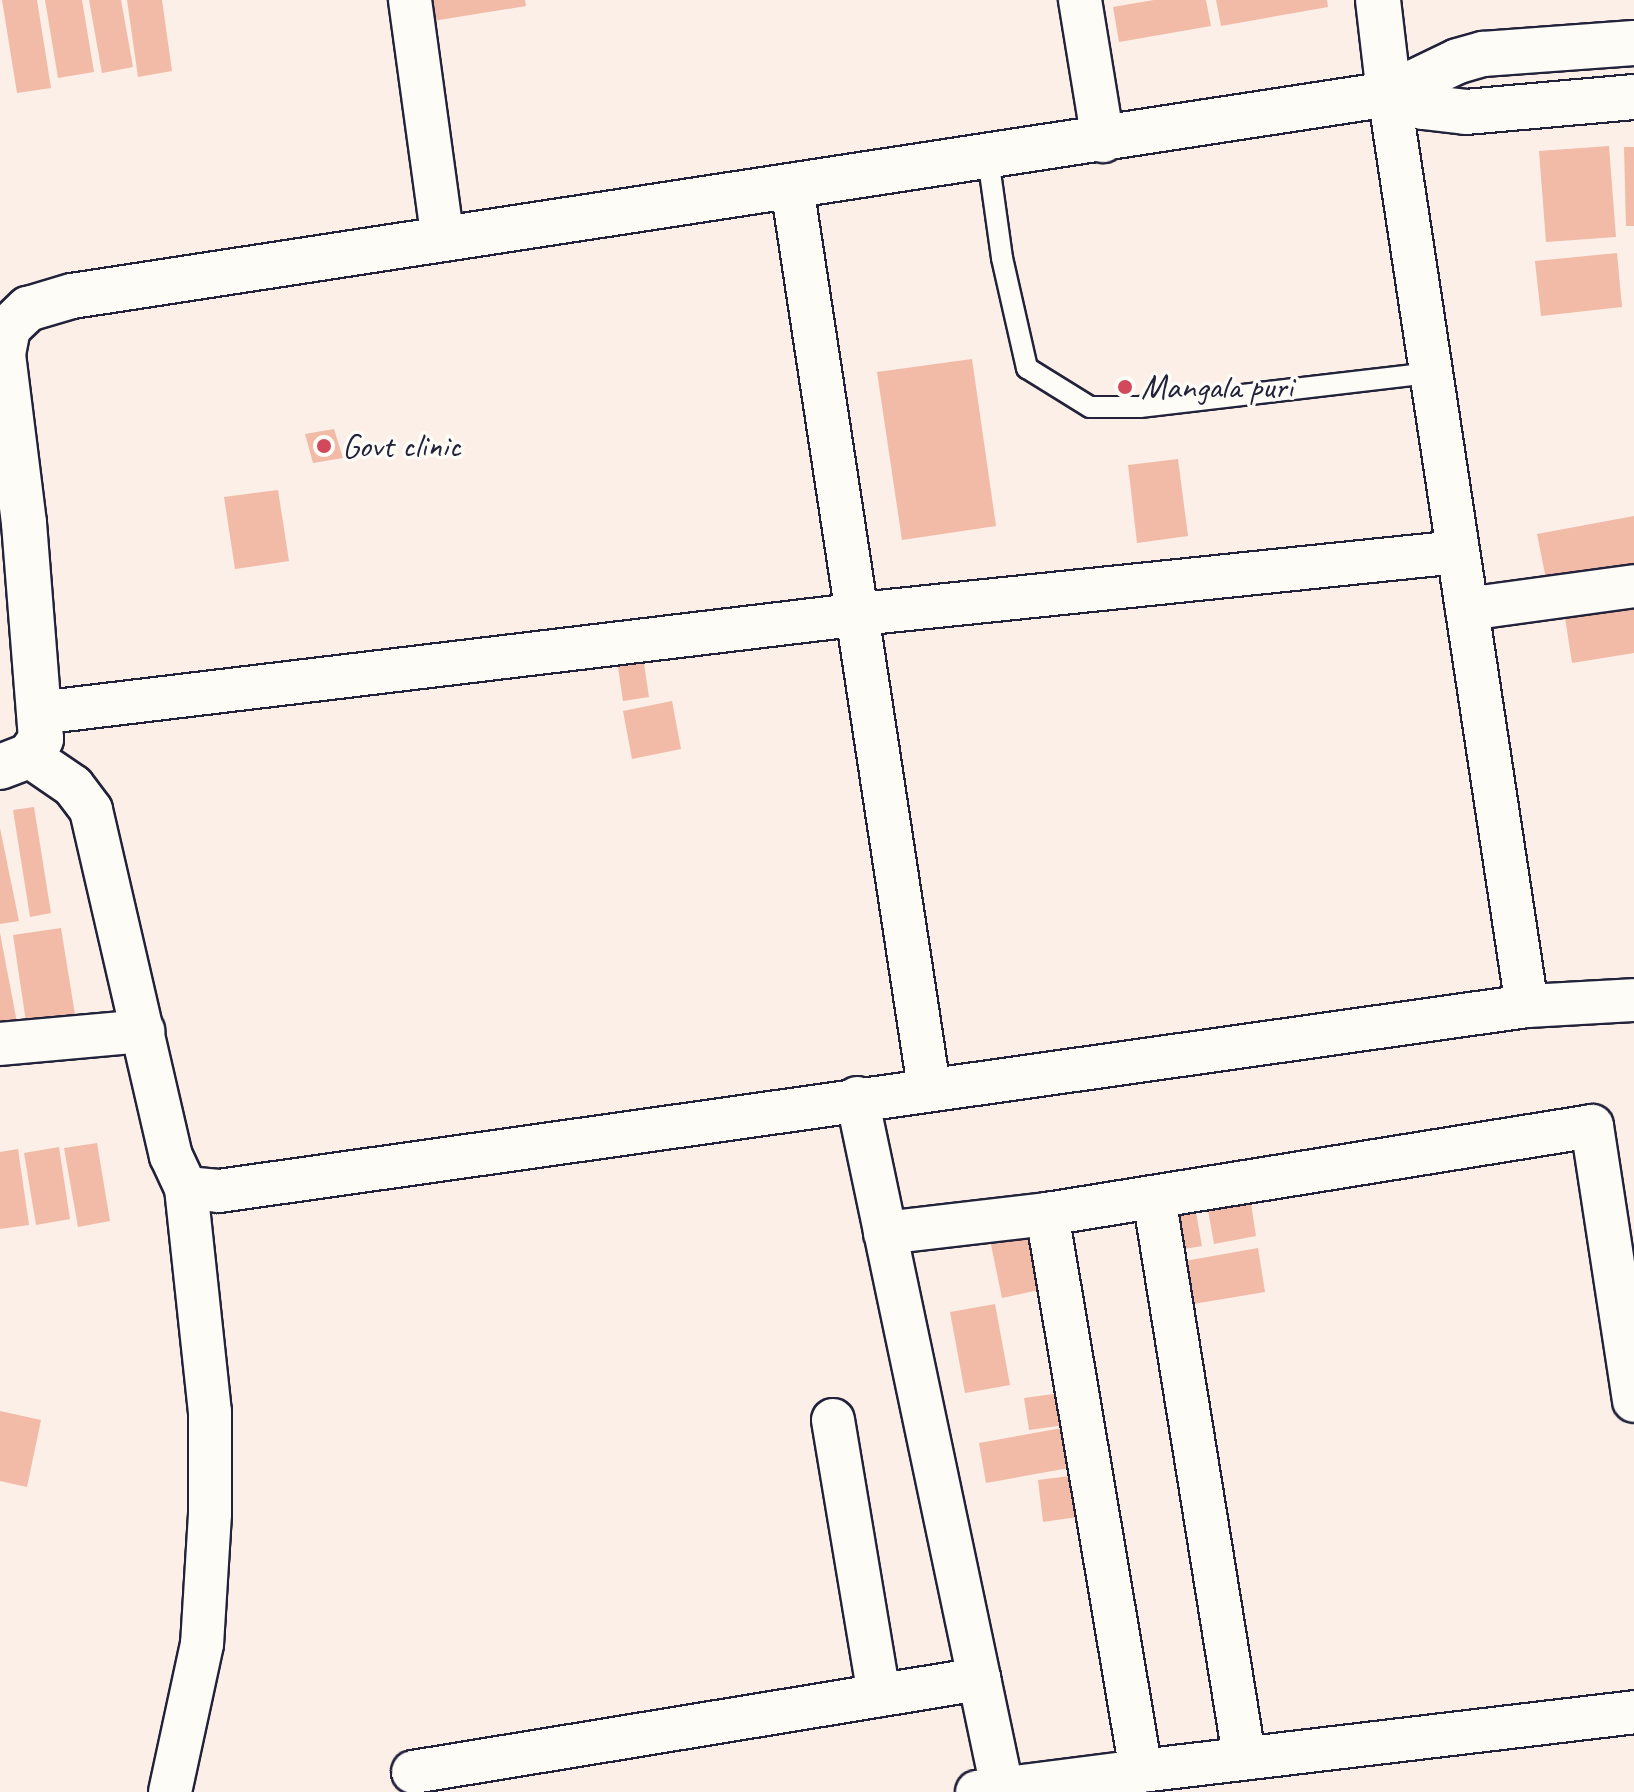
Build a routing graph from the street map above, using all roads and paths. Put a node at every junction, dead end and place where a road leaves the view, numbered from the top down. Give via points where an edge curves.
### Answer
1 (410, 0) edge
2 (1080, 0) edge
3 (1378, 0) edge
4 (1634, 43) edge
5 (1389, 94) junction
6 (1634, 97) edge
7 (1103, 141) junction
8 (988, 158) junction
9 (792, 187) junction
10 (443, 240) junction
11 (8, 317) edge
12 (1431, 373) junction
13 (12, 524) edge
14 (1458, 552) junction
15 (1634, 586) edge
16 (1467, 609) junction
17 (858, 616) junction
18 (39, 713) junction
19 (14, 762) edge
20 (1634, 1000) edge
21 (1527, 1006) junction
22 (143, 1031) junction
23 (0, 1044) edge
24 (929, 1088) junction
25 (857, 1098) junction
26 (186, 1188) junction
27 (1154, 1197) junction
28 (1047, 1214) junction
29 (885, 1233) junction
30 (1634, 1401) edge
31 (833, 1420) dead end
32 (979, 1679) junction
33 (879, 1695) junction
34 (1634, 1712) edge
35 (1244, 1756) junction
36 (1141, 1771) junction
37 (413, 1772) dead end
38 (994, 1791) edge
39 (170, 1792) edge

1 - 10 street
2 - 7 street
3 - 5 street
4 - 5 street via 1483,54
5 - 6 street via 1446,112
5 - 7 street
5 - 12 street
7 - 8 street
8 - 9 street
8 - 12 lane via 1002,258 1027,368 1090,407 1140,407
9 - 10 street
9 - 17 street
10 - 11 street via 72,296
11 - 13 street via 3,354
12 - 14 street
13 - 18 street
14 - 16 street
14 - 17 street
15 - 16 street
16 - 21 street
17 - 18 street
17 - 24 street
18 - 19 street via 41,739
19 - 22 street via 73,786 91,810
20 - 21 street
21 - 24 street
22 - 23 street
22 - 26 street via 171,1156
24 - 25 street
25 - 26 street via 219,1191
25 - 29 street
26 - 39 street via 210,1412 210,1514 202,1644
27 - 28 street
27 - 30 street via 1592,1126
27 - 35 street
28 - 29 street
28 - 36 street
29 - 32 street
31 - 33 street
32 - 33 street
32 - 38 street
33 - 37 street
34 - 35 street
35 - 36 street
36 - 38 street

